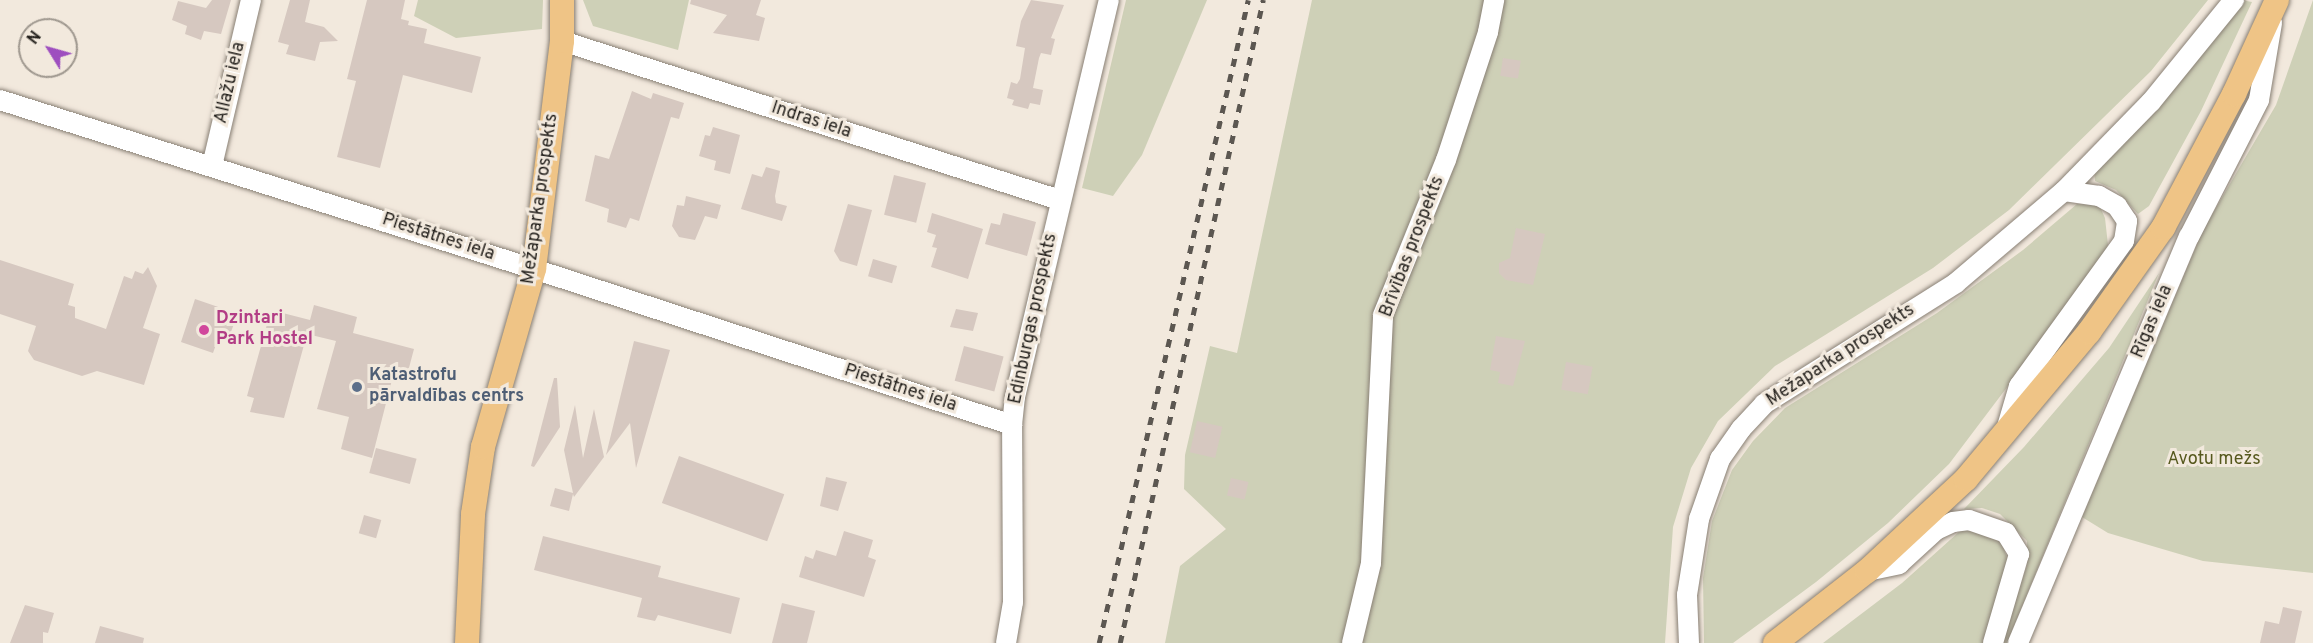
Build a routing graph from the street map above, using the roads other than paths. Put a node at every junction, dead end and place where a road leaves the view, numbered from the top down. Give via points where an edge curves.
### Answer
1 (251, 0) edge
2 (562, 0) edge
3 (1109, 0) edge
4 (1494, 0) edge
5 (2234, 0) edge
6 (2276, 2) edge
7 (562, 41) junction
8 (0, 100) edge
9 (212, 166) junction
10 (2064, 191) junction
11 (1060, 200) junction
12 (534, 269) junction
13 (1012, 425) junction
14 (2004, 438) junction
15 (1867, 571) junction
16 (467, 643) edge
17 (1006, 643) edge
18 (1352, 643) edge
19 (1689, 643) edge
20 (1775, 643) edge
21 (1993, 643) edge
22 (2018, 643) edge

1 - 9 street, Allažu iela
2 - 7 main road, Mežaparka prospekts
3 - 11 street, Edinburgas prospekts
4 - 18 street, Brīvības prospekts via 1488,32 1446,160 1383,315 1371,563
5 - 10 street, Mežaparka prospekts via 2151,102
6 - 14 main road via 2234,94 2163,228 2089,332
6 - 22 street, Rīgas iela via 2259,100 2189,237
7 - 11 street, Indras iela
7 - 12 main road, Mežaparka prospekts
8 - 9 street, Piestātnes iela
9 - 12 street, Piestātnes iela
10 - 14 street via 2099,196 2117,206 2127,221 2124,241 2019,386
10 - 19 street, Mežaparka prospekts via 1956,283 1764,404 1741,429 1720,459 1699,519 1687,595
11 - 13 street, Edinburgas prospekts
12 - 13 street, Piestātnes iela
12 - 16 main road, Mežaparka prospekts via 483,447 473,514
13 - 17 street, Edinburgas prospekts via 1015,550
14 - 15 main road via 1958,487
15 - 20 main road
15 - 21 street via 1899,564 1936,530 1953,522 1969,520 2006,533 2019,554

